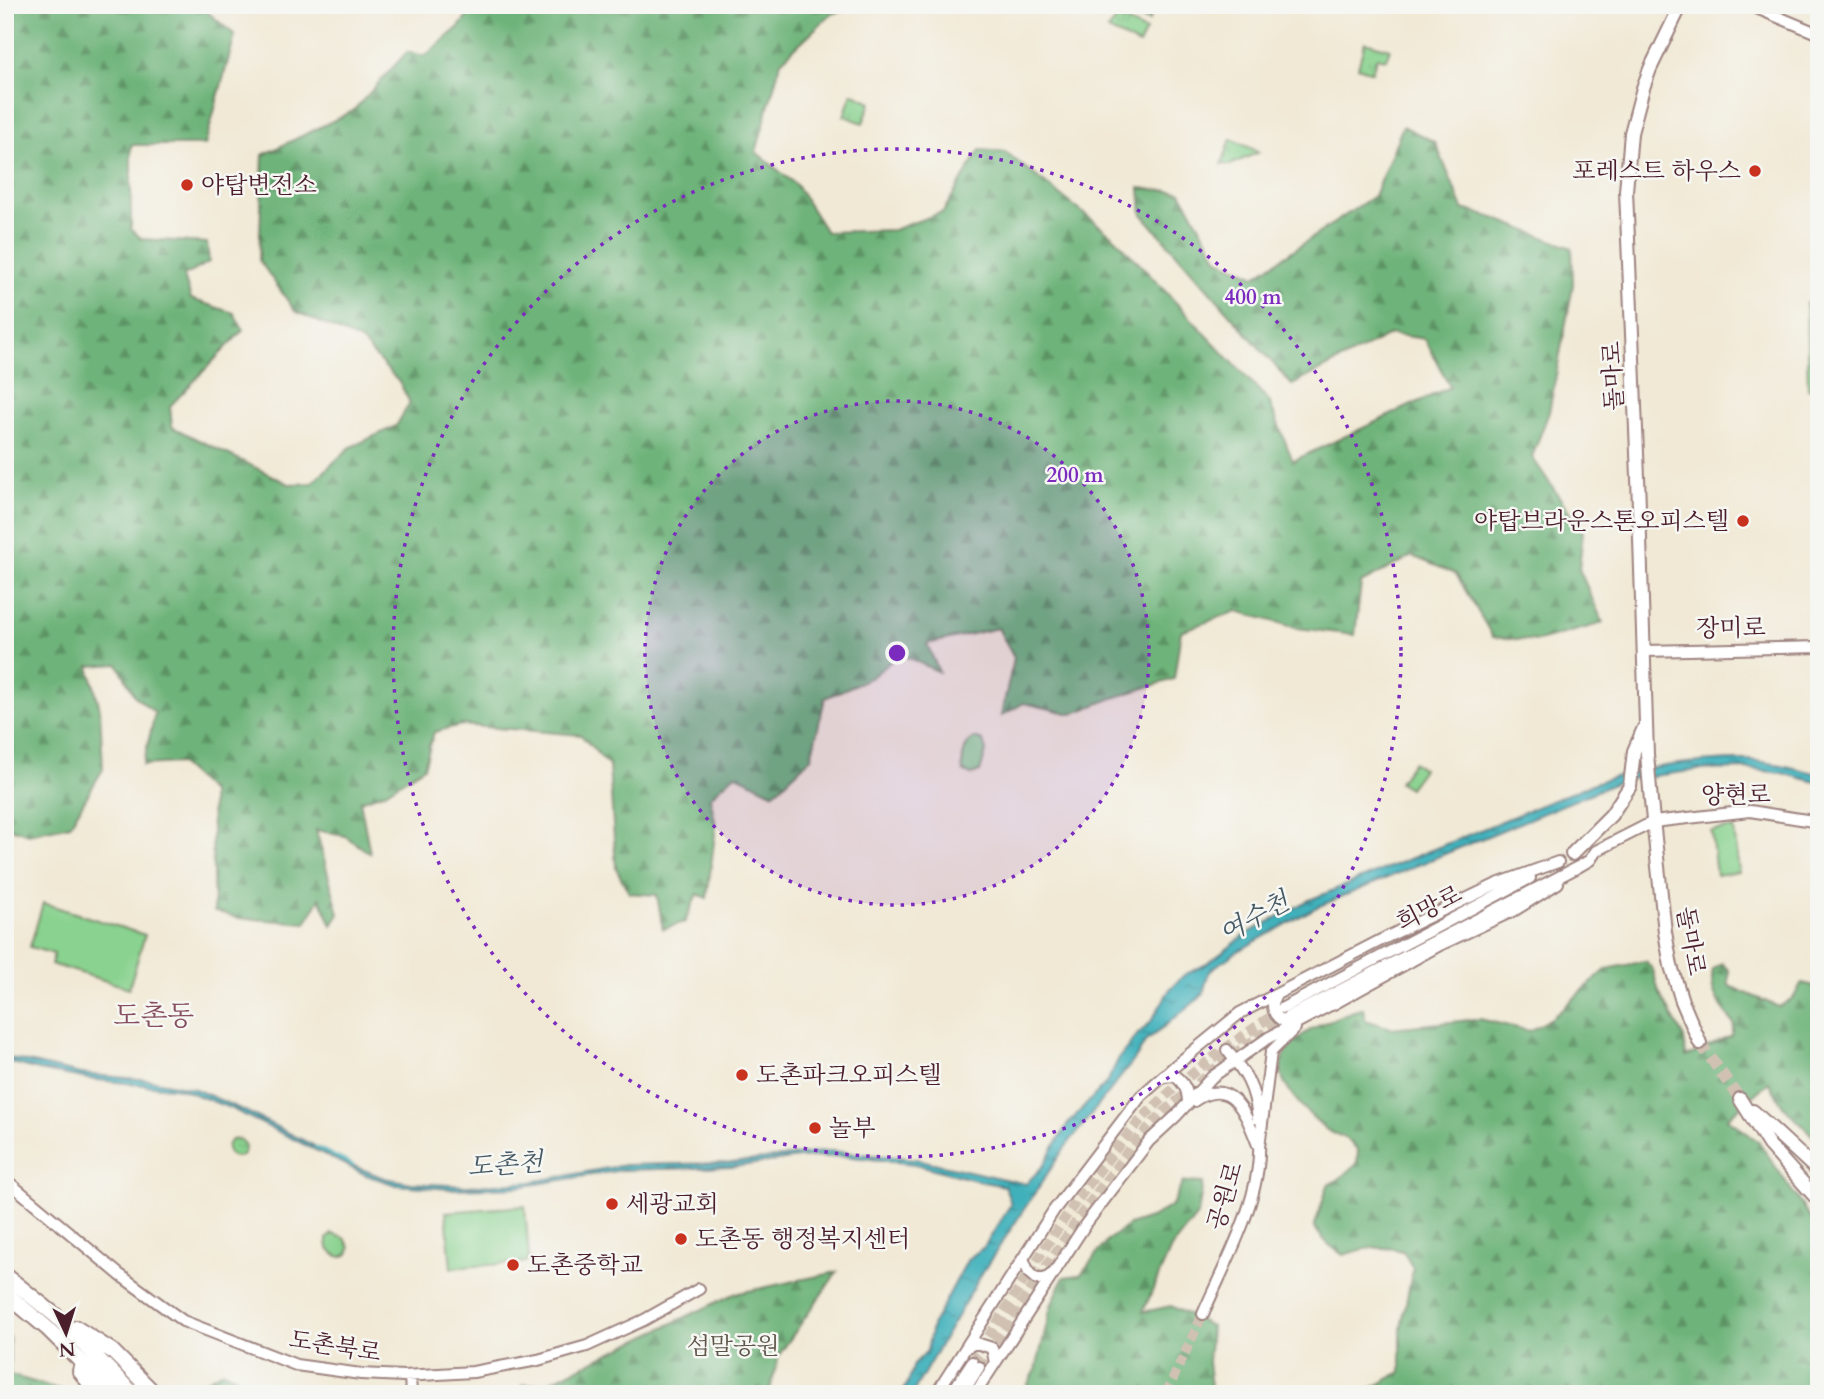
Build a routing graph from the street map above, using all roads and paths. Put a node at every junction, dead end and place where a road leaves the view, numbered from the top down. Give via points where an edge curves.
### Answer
1 (1681, 5) edge
2 (1749, 5) edge
3 (1819, 33) edge
4 (1819, 647) edge
5 (1645, 651) junction
6 (1646, 722) junction
7 (1653, 822) junction
8 (1819, 822) edge
9 (1596, 851) junction
10 (1572, 854) junction
11 (1558, 862) junction
12 (1578, 867) junction
13 (1275, 995) junction
14 (1338, 1001) junction
15 (1288, 1017) junction
16 (1700, 1043) tunnel mouth
17 (1227, 1050) dead end
18 (1235, 1061) junction
19 (1163, 1077) junction
20 (1188, 1104) junction
21 (1176, 1116) junction
22 (1259, 1147) junction
23 (1819, 1172) edge
24 (5, 1179) edge
25 (1819, 1201) edge
26 (1023, 1258) junction
27 (1054, 1273) junction
28 (5, 1275) edge
29 (699, 1289) dead end
30 (5, 1293) edge
31 (1203, 1314) tunnel mouth
32 (56, 1316) junction
33 (47, 1328) junction
34 (966, 1347) junction
35 (995, 1363) junction
36 (410, 1376) junction
37 (98, 1394) edge
38 (114, 1394) edge
39 (132, 1394) edge
40 (155, 1394) edge
41 (411, 1394) edge
42 (936, 1394) edge
43 (951, 1394) edge
44 (962, 1394) edge
45 (975, 1394) edge

1 - 5 main road, 돌마로 via 1643,88 1630,133 1626,171
2 - 3 main road
4 - 5 main road, 장미로
5 - 6 main road, 돌마로
6 - 7 main road, 돌마로
6 - 10 main road via 1634,751 1630,786 1605,822
7 - 8 main road, 양현로 via 1750,811
7 - 9 main road, 희망로
7 - 16 main road, 돌마로 via 1671,965
9 - 10 main road, 희망로
9 - 12 main road, 희망로
10 - 11 main road, 희망로
11 - 13 main road via 1497,884
11 - 15 main road, 희망로
12 - 14 main road via 1515,910
12 - 15 main road, 희망로
13 - 15 main road via 1273,1012 1282,1022
13 - 19 main road via 1240,1013
14 - 15 main road
14 - 22 main road via 1306,1020 1271,1052
15 - 18 main road
17 - 18 main road, 공원로
18 - 20 main road via 1212,1077
18 - 22 main road, 공원로 via 1254,1093
19 - 20 main road via 1175,1076 1181,1081
19 - 26 main road via 1133,1106
20 - 21 main road
21 - 22 main road via 1197,1098 1224,1092 1237,1102
21 - 27 main road via 1149,1141
22 - 31 main road, 공원로 via 1244,1218
23 - 25 main road via 1740,1099 1769,1145
24 - 36 main road, 도촌북로 via 183,1321 296,1365
26 - 27 main road via 1036,1279
26 - 34 main road
27 - 35 main road
28 - 32 highway
29 - 36 main road, 도촌북로 via 587,1346 473,1372
30 - 33 highway
32 - 39 highway
32 - 40 highway via 112,1351
33 - 37 highway
33 - 38 highway
34 - 35 main road via 976,1343 992,1348
34 - 42 main road
35 - 45 main road
36 - 41 main road
43 - 44 main road via 975,1364

